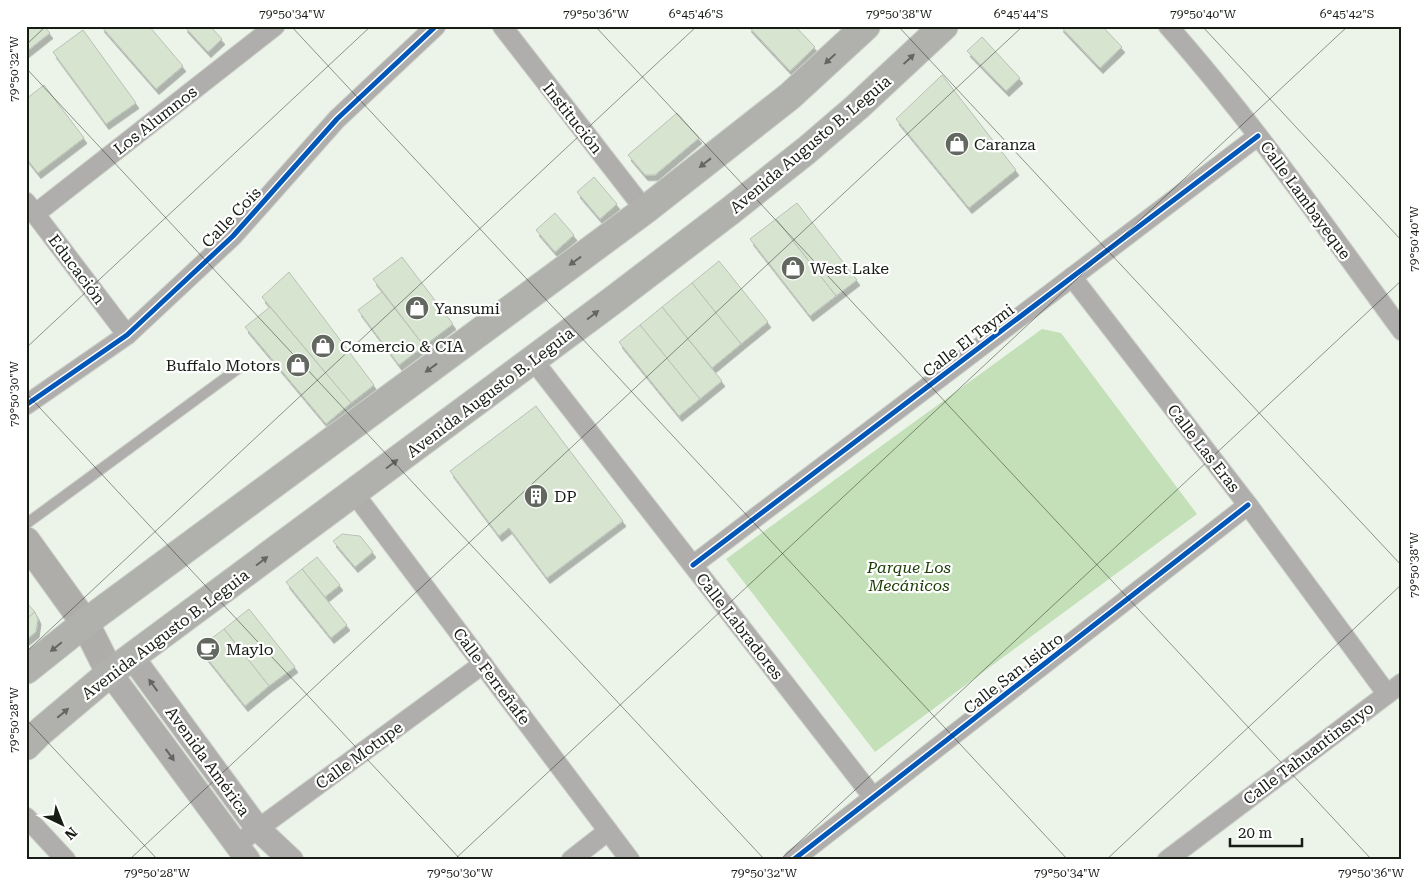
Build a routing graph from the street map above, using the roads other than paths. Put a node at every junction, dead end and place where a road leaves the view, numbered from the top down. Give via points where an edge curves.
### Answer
1 (275, 26) edge
2 (436, 26) edge
3 (502, 26) edge
4 (866, 26) edge
5 (944, 26) edge
6 (1168, 26) edge
7 (1258, 136) junction
8 (31, 208) edge
9 (645, 210) junction
10 (1072, 277) junction
11 (1402, 331) edge
12 (127, 335) junction
13 (533, 360) junction
14 (239, 368) dead end
15 (26, 405) edge
16 (354, 493) junction
17 (1248, 506) junction
18 (26, 524) edge
19 (26, 541) edge
20 (693, 565) junction
21 (85, 623) junction
22 (132, 657) junction
23 (483, 664) junction
24 (26, 670) edge
25 (110, 673) junction
26 (1394, 688) edge
27 (26, 746) edge
28 (873, 797) junction
29 (26, 817) edge
30 (258, 829) junction
31 (608, 831) junction
32 (242, 852) edge
33 (66, 860) edge
34 (291, 860) edge
35 (571, 860) edge
36 (630, 860) edge
37 (792, 860) edge
38 (1167, 860) edge

1 - 8 street, Los Alumnos
2 - 12 street, Calle Cois via 337,120 234,236
3 - 9 street, Institución
4 -> 9 main road via 790,96
13 -> 5 main road, Avenida Augusto B. Leguia via 807,150
6 - 7 street, Calle Lambayeque
7 - 10 street, Calle El Taymi
7 - 11 street, Calle Lambayeque
8 - 12 street, Educación
9 -> 21 main road
10 - 17 street, Calle Las Eras
10 - 20 street, Calle El Taymi
12 - 15 street, Calle Cois
16 -> 13 main road, Avenida Augusto B. Leguia
13 - 20 street, Calle Labradores
14 - 18 lane
22 -> 16 main road, Avenida Augusto B. Leguia
16 - 23 street, Calle Ferreñafe
17 - 26 street, Calle Las Eras
17 - 28 street, Calle San Isidro
19 - 21 main road
20 - 28 street, Calle Labradores
21 - 22 main road
21 -> 24 main road
21 - 25 main road
22 - 25 main road, Avenida Augusto B. Leguia
30 -> 22 street, Avenida América
23 - 30 street, Calle Motupe
23 - 31 street, Calle Ferreñafe
27 -> 25 main road, Avenida Augusto B. Leguia
25 -> 32 street, Avenida América
26 - 38 street, Calle Tahuantinsuyo
28 - 37 street, Calle San Isidro
29 - 33 street
30 - 32 street, Calle Motupe
30 - 34 street, Avenida América
31 - 35 street
31 - 36 street, Calle Ferreñafe

